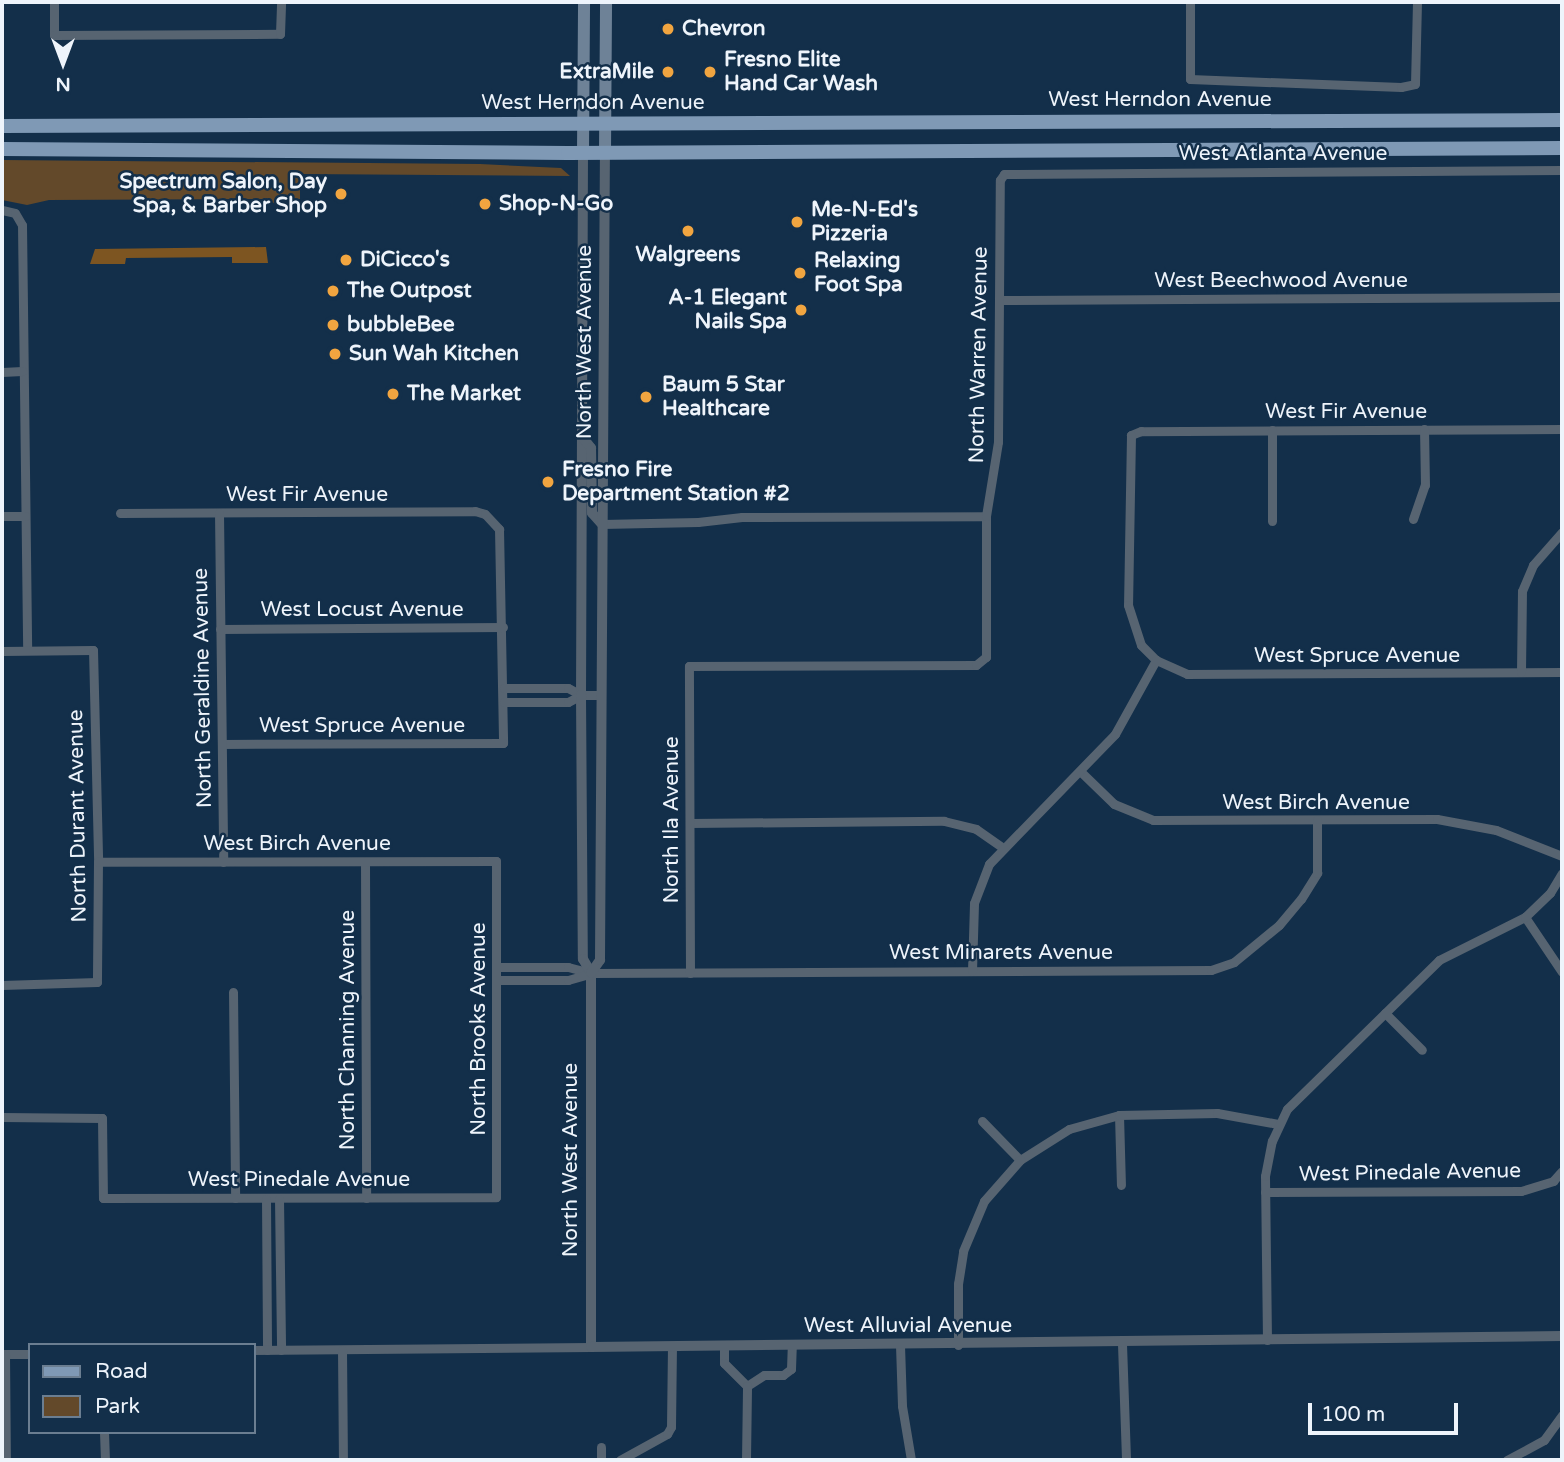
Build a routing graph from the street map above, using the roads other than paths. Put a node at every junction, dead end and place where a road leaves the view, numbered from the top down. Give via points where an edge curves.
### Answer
1 (54, 2) edge
2 (281, 2) edge
3 (584, 2) edge
4 (1190, 2) edge
5 (1417, 2) edge
6 (604, 3) edge
7 (1562, 120) edge
8 (583, 125) junction
9 (606, 125) junction
10 (2, 126) edge
11 (1562, 148) edge
12 (2, 149) edge
13 (583, 153) junction
14 (604, 153) junction
15 (1562, 170) edge
16 (1004, 174) joint
17 (2, 210) edge
18 (1562, 298) edge
19 (999, 300) junction
20 (22, 371) junction
21 (2, 372) edge
22 (1424, 429) junction
23 (1562, 429) edge
24 (1272, 430) junction
25 (583, 438) junction
26 (120, 513) dead end
27 (219, 513) junction
28 (2, 516) edge
29 (25, 516) junction
30 (986, 516) junction
31 (1413, 519) dead end
32 (1272, 521) dead end
33 (602, 524) junction
34 (1562, 532) edge
35 (503, 627) junction
36 (220, 629) junction
37 (27, 650) junction
38 (2, 651) edge
39 (1156, 660) junction
40 (689, 666) joint
41 (1521, 672) junction
42 (1562, 672) edge
43 (504, 688) junction
44 (581, 695) junction
45 (600, 695) junction
46 (504, 702) junction
47 (222, 744) junction
48 (1080, 771) junction
49 (1317, 820) junction
50 (690, 823) junction
51 (1003, 848) junction
52 (1562, 856) edge
53 (496, 861) joint
54 (98, 862) junction
55 (223, 862) junction
56 (365, 862) junction
57 (1562, 873) edge
58 (1525, 917) junction
59 (497, 967) junction
60 (972, 971) junction
61 (1562, 972) edge
62 (591, 973) junction
63 (690, 973) junction
64 (497, 981) junction
65 (2, 985) edge
66 (233, 992) dead end
67 (1385, 1013) junction
68 (1422, 1050) dead end
69 (1119, 1115) junction
70 (2, 1117) edge
71 (982, 1121) dead end
72 (1278, 1125) junction
73 (1020, 1160) junction
74 (1562, 1171) edge
75 (1121, 1185) dead end
76 (1265, 1192) junction
77 (496, 1197) joint
78 (235, 1198) junction
79 (366, 1198) junction
80 (266, 1199) junction
81 (279, 1199) junction
82 (1562, 1336) edge
83 (1267, 1340) junction
84 (1122, 1344) junction
85 (900, 1345) junction
86 (958, 1345) junction
87 (672, 1346) junction
88 (724, 1346) junction
89 (792, 1346) junction
90 (591, 1347) junction
91 (256, 1350) edge
92 (267, 1350) junction
93 (281, 1350) junction
94 (342, 1350) junction
95 (4, 1354) edge
96 (28, 1354) edge
97 (747, 1386) junction
98 (1562, 1415) edge
99 (104, 1434) edge
100 (601, 1447) dead end
101 (1123, 1450) junction
102 (6, 1460) edge
103 (105, 1460) edge
104 (342, 1460) edge
105 (601, 1460) edge
106 (620, 1460) edge
107 (747, 1460) edge
108 (911, 1460) edge
109 (1119, 1460) edge
110 (1126, 1460) edge
111 (1507, 1460) edge

1 - 2 street via 54,35 281,34
3 - 8 main road, North West Avenue
4 - 5 street via 1190,79 1415,84
6 - 9 main road, North West Avenue
7 - 9 main road, West Herndon Avenue
8 - 9 main road, West Herndon Avenue
8 - 10 main road, West Herndon Avenue
8 - 13 main road, North West Avenue
9 - 14 main road, North West Avenue
11 - 14 main road
12 - 13 main road
13 - 14 main road
13 - 25 street, North West Avenue
14 - 33 street, North West Avenue
15 - 16 street, West Atlanta Avenue
16 - 19 street, North Warren Avenue via 1000,180
17 - 20 street via 20,219
18 - 19 street, West Beechwood Avenue
19 - 30 street, North Warren Avenue via 998,442
20 - 21 street
20 - 29 street
22 - 23 street, West Fir Avenue
22 - 24 street, West Fir Avenue
22 - 31 street via 1425,485
24 - 32 street
24 - 39 street, West Fir Avenue via 1142,431 1131,435 1128,606 1134,632
25 - 33 street via 591,448 592,513
25 - 44 street, North West Avenue
26 - 27 street, West Fir Avenue
27 - 35 street, West Fir Avenue via 475,511 493,521 502,541
27 - 36 street, North Geraldine Avenue
28 - 29 street
29 - 37 street
30 - 33 street via 742,517
30 - 40 street, North Warren Avenue via 986,657 982,662
33 - 45 street, North West Avenue
34 - 41 street via 1533,565 1522,591
35 - 36 street, West Locust Avenue
35 - 43 street
36 - 47 street, North Geraldine Avenue
37 - 38 street
37 - 54 street, North Durant Avenue via 93,650
39 - 41 street, West Spruce Avenue via 1187,674
39 - 48 street via 1115,734
40 - 50 street, North Ila Avenue
41 - 42 street, West Spruce Avenue
43 - 44 street via 568,688
43 - 46 street
44 - 45 street
44 - 46 street via 568,702
44 - 62 street, North West Avenue via 583,959
45 - 62 street, North West Avenue via 600,960
46 - 47 street, West Spruce Avenue via 503,743
47 - 55 street, North Geraldine Avenue
48 - 49 street, West Birch Avenue via 1114,804 1153,820
48 - 51 street
49 - 52 street, West Birch Avenue via 1468,822
49 - 60 street, West Minarets Avenue via 1317,873 1279,925 1234,961 1211,970
50 - 51 street via 944,821 976,829
50 - 63 street, North Ila Avenue
51 - 60 street via 976,891
53 - 56 street, West Birch Avenue
53 - 59 street, North Brooks Avenue
54 - 55 street, West Birch Avenue
54 - 65 street, North Durant Avenue via 97,982
55 - 56 street, West Birch Avenue
56 - 79 street, North Channing Avenue
57 - 58 street via 1550,893
58 - 61 street
58 - 67 street via 1457,948
59 - 62 street, West Minarets Avenue via 568,967
59 - 64 street, North Brooks Avenue
60 - 63 street, West Minarets Avenue
62 - 63 street, West Minarets Avenue
62 - 64 street, West Minarets Avenue via 568,980
62 - 90 street, North West Avenue
64 - 77 street, North Brooks Avenue
66 - 78 street
67 - 68 street
67 - 72 street via 1298,1096
69 - 72 street via 1217,1113
69 - 73 street via 1069,1129
69 - 75 street
70 - 78 street, West Pinedale Avenue via 102,1118 103,1198
71 - 73 street
72 - 76 street via 1267,1159
73 - 86 street via 984,1201 963,1251
74 - 76 street, West Pinedale Avenue via 1553,1181 1521,1191
76 - 83 street
77 - 79 street, West Pinedale Avenue
78 - 80 street, West Pinedale Avenue
79 - 81 street, West Pinedale Avenue
80 - 81 street, West Pinedale Avenue
80 - 92 street
81 - 93 street
82 - 83 street, West Alluvial Avenue
83 - 84 street, West Alluvial Avenue
84 - 86 street, West Alluvial Avenue
84 - 101 street
85 - 86 street, West Alluvial Avenue
85 - 89 street, West Alluvial Avenue
85 - 108 street via 902,1406
87 - 88 street, West Alluvial Avenue
87 - 90 street, West Alluvial Avenue
87 - 106 street via 671,1427 667,1434
88 - 89 street, West Alluvial Avenue
88 - 97 street via 724,1363
89 - 97 street via 791,1369 783,1375 764,1375
90 - 94 street, West Alluvial Avenue
91 - 92 street, West Alluvial Avenue
92 - 93 street, West Alluvial Avenue
93 - 94 street, West Alluvial Avenue
94 - 104 street
95 - 96 street
95 - 102 street
97 - 107 street
98 - 111 street via 1544,1440
99 - 103 street
100 - 105 street
101 - 109 street
101 - 110 street

